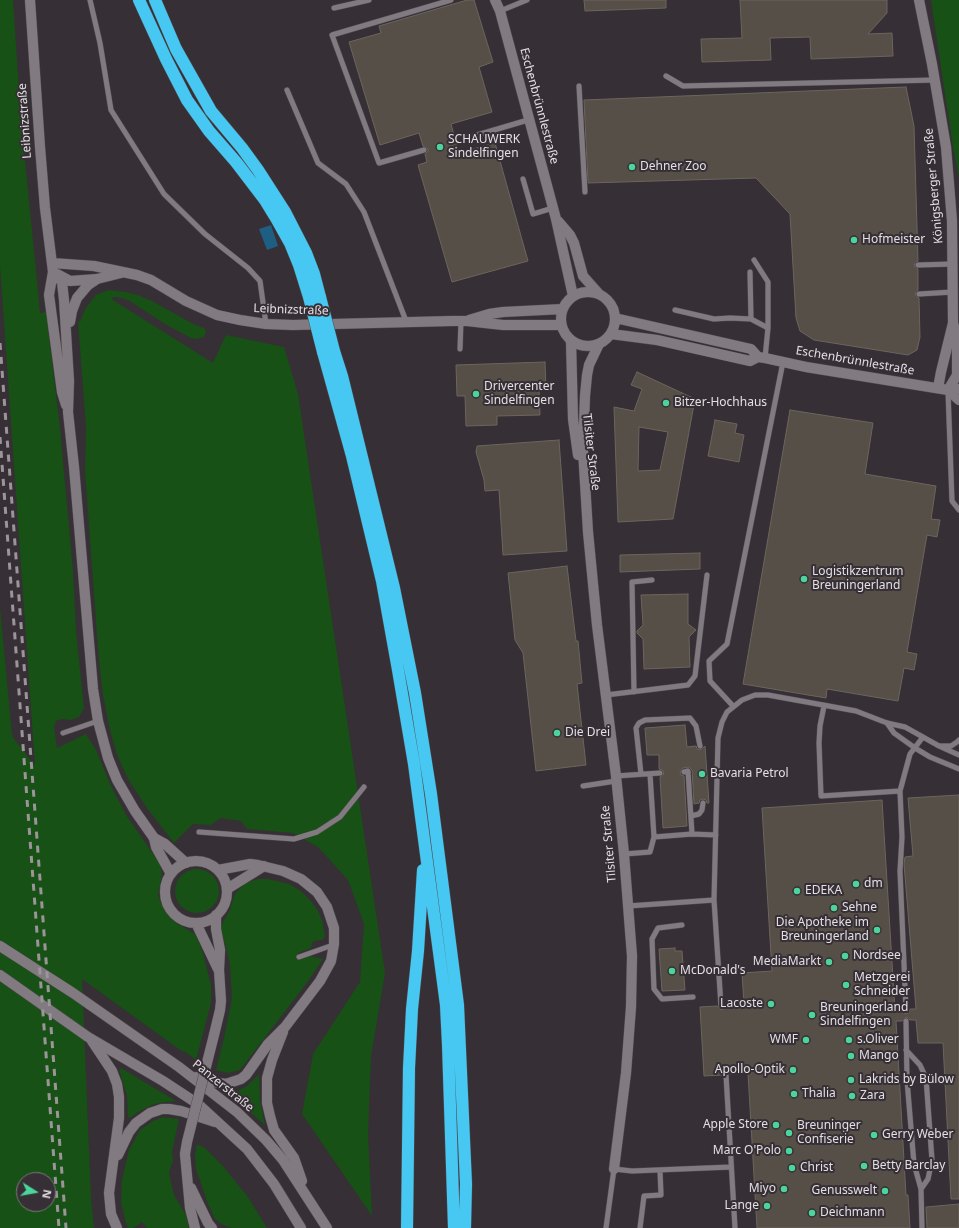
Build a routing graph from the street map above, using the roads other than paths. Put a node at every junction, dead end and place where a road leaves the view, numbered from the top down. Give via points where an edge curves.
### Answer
1 (30, 0) edge
2 (90, 0) edge
3 (139, 0) edge
4 (155, 0) edge
5 (369, 0) edge
6 (451, 0) edge
7 (495, 0) edge
8 (527, 0) edge
9 (919, 0) edge
10 (334, 8) dead end
11 (500, 11) junction
12 (666, 76) dead end
13 (935, 80) junction
14 (579, 86) dead end
15 (287, 90) dead end
16 (528, 120) junction
17 (467, 138) dead end
18 (424, 150) dead end
19 (523, 179) dead end
20 (585, 192) dead end
21 (553, 208) junction
22 (556, 219) junction
23 (754, 260) dead end
24 (953, 264) junction
25 (918, 266) dead end
26 (53, 268) junction
27 (125, 272) junction
28 (750, 272) dead end
29 (97, 279) junction
30 (953, 292) junction
31 (599, 294) junction
32 (918, 294) dead end
33 (573, 296) junction
34 (314, 297) junction
35 (563, 309) junction
36 (676, 310) dead end
37 (616, 318) junction
38 (751, 319) junction
39 (406, 321) junction
40 (464, 321) junction
41 (953, 323) junction
42 (266, 324) junction
43 (561, 325) junction
44 (768, 328) junction
45 (611, 334) junction
46 (572, 341) junction
47 (599, 344) junction
48 (460, 349) dead end
49 (67, 350) junction
50 (328, 352) junction
51 (762, 358) junction
52 (783, 362) junction
53 (943, 389) junction
54 (959, 389) edge
55 (959, 400) edge
56 (68, 412) junction
57 (959, 510) edge
58 (586, 517) junction
59 (707, 575) dead end
60 (652, 580) dead end
61 (634, 692) junction
62 (606, 695) junction
63 (733, 706) junction
64 (824, 706) junction
65 (98, 721) junction
66 (887, 723) junction
67 (63, 733) dead end
68 (923, 737) junction
69 (959, 740) edge
70 (700, 746) dead end
71 (939, 746) junction
72 (915, 748) junction
73 (959, 755) edge
74 (959, 769) edge
75 (684, 772) dead end
76 (660, 773) dead end
77 (641, 774) junction
78 (650, 774) junction
79 (616, 779) junction
80 (583, 786) dead end
81 (364, 787) dead end
82 (900, 791) junction
83 (703, 803) dead end
84 (691, 816) junction
85 (199, 832) dead end
86 (692, 834) junction
87 (716, 835) junction
88 (654, 837) junction
89 (154, 838) junction
90 (425, 841) junction
91 (624, 854) junction
92 (186, 863) junction
93 (264, 866) junction
94 (218, 870) junction
95 (171, 874) junction
96 (227, 889) junction
97 (714, 900) junction
98 (628, 906) junction
99 (216, 915) junction
100 (196, 923) junction
101 (682, 925) dead end
102 (334, 944) junction
103 (0, 946) edge
104 (299, 957) dead end
105 (219, 970) junction
106 (0, 975) edge
107 (693, 997) dead end
108 (721, 1006) dead end
109 (906, 1010) dead end
110 (906, 1021) dead end
111 (285, 1027) junction
112 (88, 1037) junction
113 (906, 1050) junction
114 (179, 1067) junction
115 (726, 1075) dead end
116 (219, 1123) junction
117 (114, 1164) junction
118 (731, 1167) junction
119 (614, 1169) junction
120 (660, 1170) junction
121 (188, 1183) junction
122 (921, 1189) junction
123 (305, 1193) junction
124 (117, 1228) edge
125 (195, 1228) edge
126 (212, 1228) edge
127 (301, 1228) edge
128 (327, 1228) edge
129 (408, 1228) edge
130 (454, 1228) edge
131 (465, 1228) edge
132 (606, 1228) edge
133 (640, 1228) edge
134 (735, 1228) edge
135 (922, 1228) edge

1 - 26 street, Leibnizstraße via 40,155
2 - 42 lane via 100,43 110,110 164,194 205,234 248,268 260,281
3 - 34 highway via 187,100 265,200 290,243
4 - 34 highway via 176,49 211,111 250,159 285,212 314,274
5 - 10 lane
6 - 18 lane via 332,34 379,163
7 - 11 street, Eschenbrünnlestraße
8 - 11 lane
9 - 13 street, Königsberger Straße
11 - 16 street, Eschenbrünnlestraße
12 - 13 lane via 683,86
13 - 24 street, Königsberger Straße via 948,161
14 - 20 lane
15 - 39 lane via 318,163 346,184 364,212
16 - 17 lane
16 - 21 street, Eschenbrünnlestraße
19 - 21 lane via 533,214
21 - 22 street, Eschenbrünnlestraße
22 - 31 street, Eschenbrünnlestraße via 574,243 583,276
22 - 33 street, Eschenbrünnlestraße
23 - 44 lane via 768,282
24 - 25 lane
24 - 30 street, Königsberger Straße
26 - 27 street, Leibnizstraße via 94,266
26 - 29 street via 70,281
26 - 49 street via 62,282
26 - 56 street via 49,295 62,392
27 - 29 street
27 - 42 street, Leibnizstraße via 151,280 186,301 217,315
28 - 38 lane
29 - 49 street via 82,292 74,304
30 - 32 lane
30 - 41 street, Königsberger Straße
31 - 33 street via 586,292
31 - 37 street via 611,304
33 - 35 street
34 - 50 highway, bridge
35 - 40 street, Leibnizstraße via 503,312
35 - 43 street
36 - 38 lane via 714,319
37 - 45 street
37 - 51 street, Eschenbrünnlestraße via 751,349
38 - 44 lane
39 - 40 street, Leibnizstraße
39 - 42 street, Leibnizstraße
40 - 43 street, Leibnizstraße via 503,325
40 - 48 lane
41 - 53 street, Königsberger Straße via 941,372
41 - 53 street, Königsberger Straße via 957,338 957,375
43 - 46 street
44 - 51 lane
45 - 47 street
45 - 51 street, Eschenbrünnlestraße via 657,340 750,361
46 - 47 street via 585,347
46 - 58 street, Tilsiter Straße via 573,419
47 - 58 street, Tilsiter Straße via 589,365 585,396 583,450
49 - 56 street
50 - 90 highway via 382,581
50 - 131 highway via 342,376 394,588 423,742 458,1005 466,1184
51 - 52 street, Eschenbrünnlestraße
52 - 53 street, Eschenbrünnlestraße
52 - 63 lane via 727,644 710,661 710,681
53 - 54 street, Eschenbrünnlestraße
53 - 55 street
53 - 57 lane via 952,501
56 - 65 street
58 - 62 street, Tilsiter Straße
59 - 61 lane via 696,676 688,685
60 - 61 lane via 632,582
61 - 62 lane
62 - 79 street, Tilsiter Straße
63 - 64 lane via 742,700 768,695
63 - 87 lane via 726,712 718,738
64 - 66 lane via 856,711
64 - 82 lane via 819,738 821,796
65 - 67 lane
65 - 89 street via 117,780
66 - 68 lane via 905,727
66 - 72 lane via 894,733
68 - 71 lane
68 - 72 lane
69 - 71 lane via 951,746
70 - 77 lane via 696,726 690,718 639,722 636,728
71 - 73 lane
72 - 74 lane
72 - 82 lane via 910,754
75 - 84 lane via 688,771
76 - 78 lane
77 - 78 lane
77 - 79 lane
78 - 88 lane
79 - 80 lane
79 - 91 street, Tilsiter Straße
81 - 85 lane via 340,817 317,832 294,838
82 - 109 lane via 900,871
83 - 84 lane via 699,814
84 - 86 lane
86 - 87 lane
86 - 88 lane
87 - 97 lane
88 - 91 lane via 650,852
89 - 92 street via 165,844
89 - 95 street via 156,847
90 - 129 highway via 412,1009
90 - 130 highway via 446,1005
91 - 98 street, Tilsiter Straße
92 - 94 street via 199,861
92 - 95 street
93 - 94 street via 250,864
93 - 96 street
93 - 102 street via 301,879 317,892 331,917
94 - 96 street
95 - 100 street via 166,893 172,912 183,920
96 - 99 street via 226,900
97 - 98 lane
97 - 108 lane
98 - 119 street, Tilsiter Straße via 632,956 631,1007
99 - 100 street
99 - 105 street via 220,950
100 - 105 street
101 - 107 lane via 658,928 652,939 654,989 662,998
102 - 104 lane
102 - 111 street via 331,961 325,973
103 - 114 street, Panzerstraße
105 - 121 street, bridge via 220,1010 185,1154
106 - 112 street
110 - 113 lane
111 - 114 street via 268,1044 246,1075 233,1082 220,1084 207,1081
111 - 123 street via 267,1078 267,1103 274,1130 294,1158
112 - 116 street via 163,1081 198,1104
112 - 117 street via 104,1057 117,1084 119,1118
113 - 122 lane via 914,1164
113 - 122 lane via 920,1065 926,1078 932,1160 928,1179
114 - 123 street, Panzerstraße via 237,1112 262,1136 283,1160
115 - 118 lane
116 - 117 street via 169,1109 150,1113 129,1132
116 - 127 street via 247,1149 274,1184
117 - 124 street via 110,1200 111,1214
118 - 120 lane
118 - 134 lane
119 - 120 lane
119 - 132 lane
120 - 133 lane via 661,1195 644,1196
121 - 125 street
121 - 126 street
122 - 135 lane
123 - 128 street, Panzerstraße

